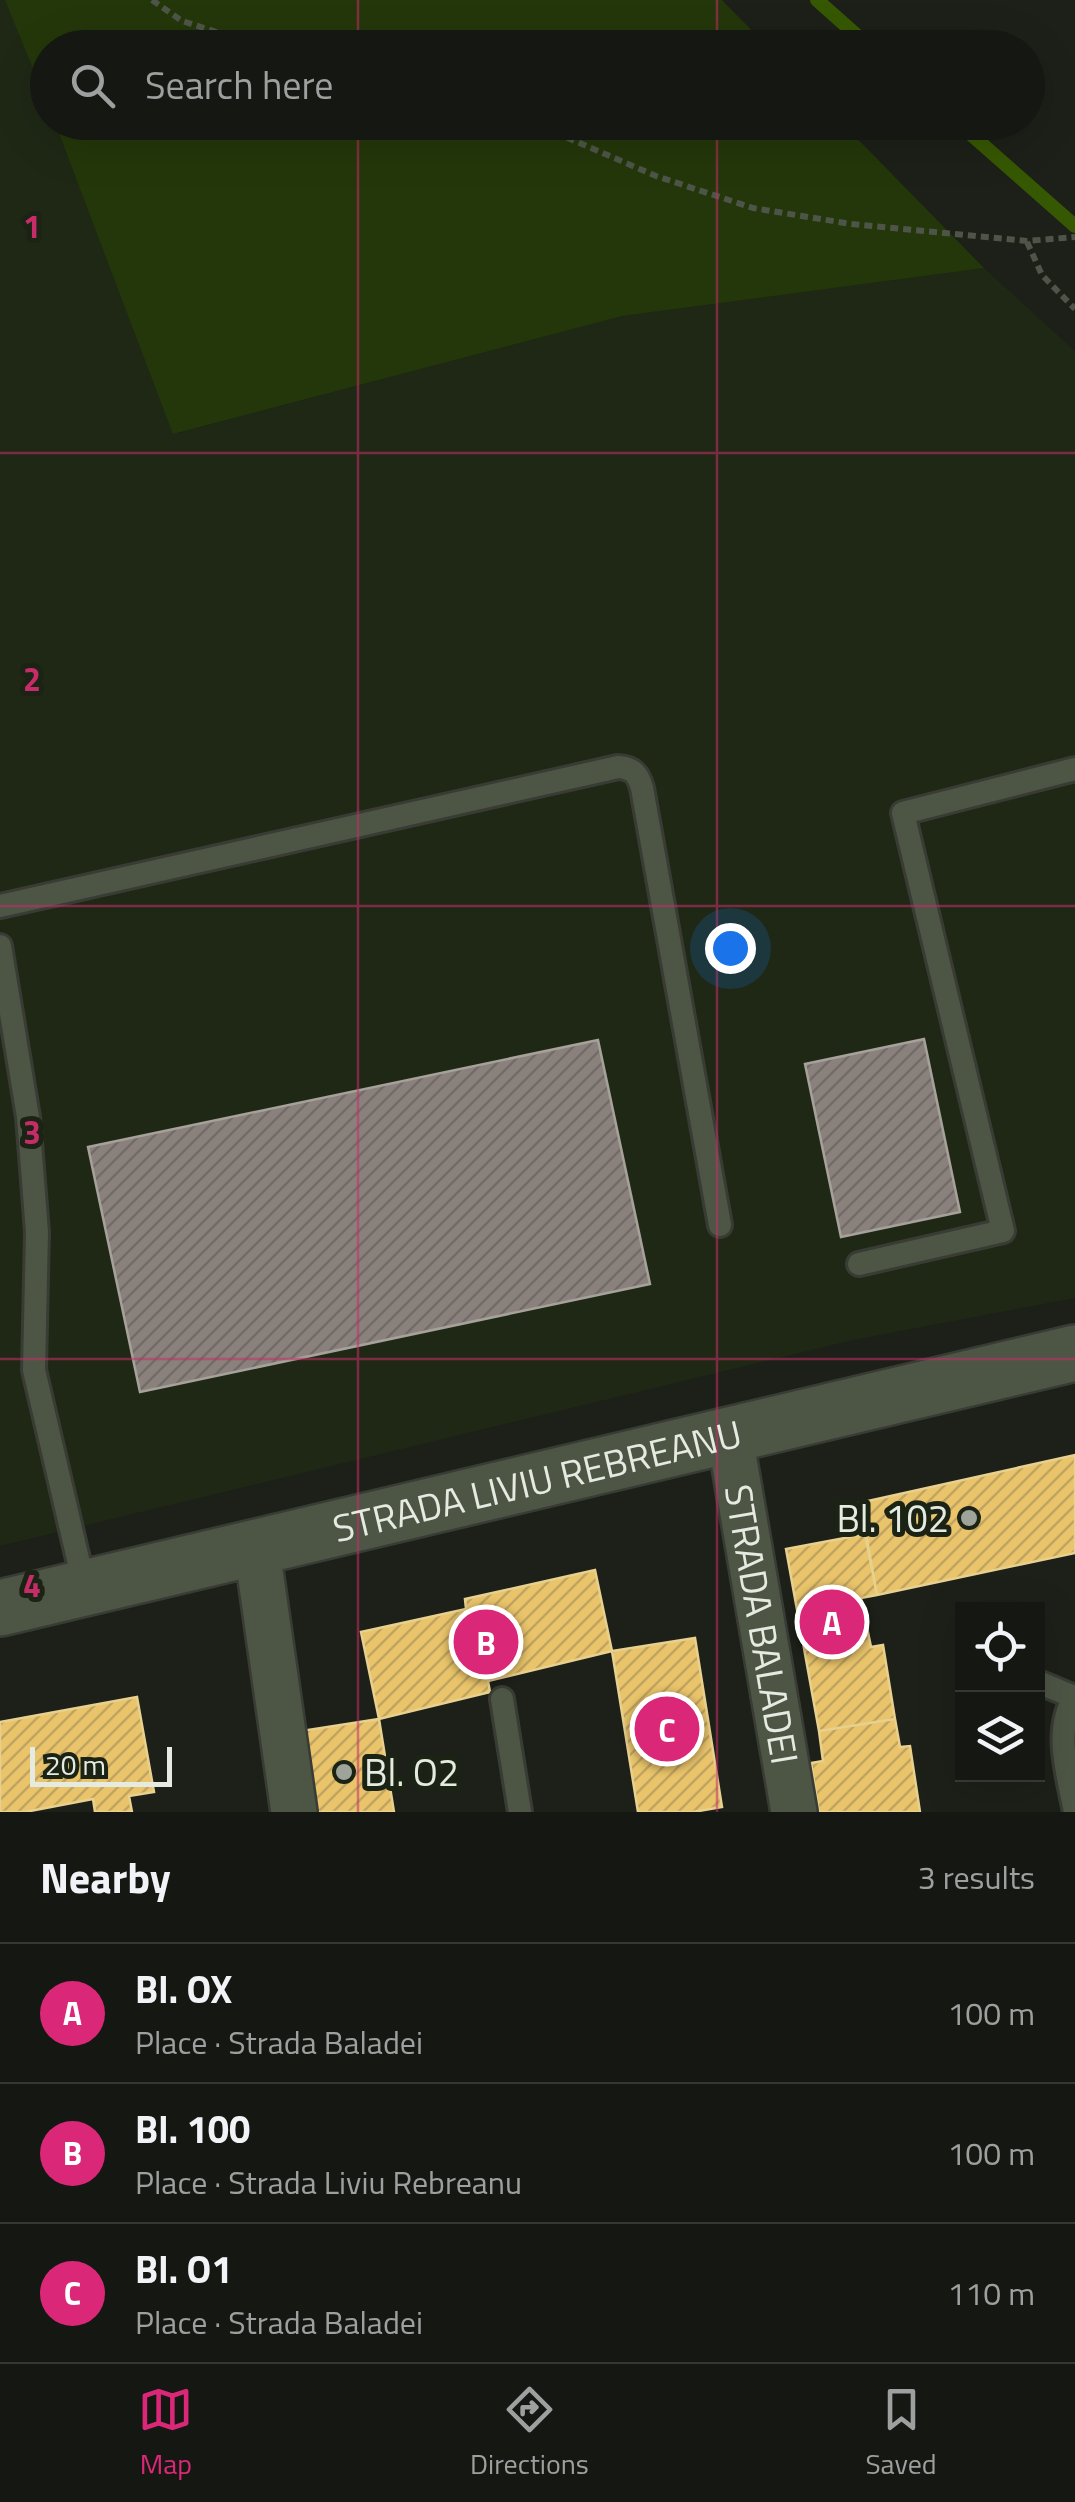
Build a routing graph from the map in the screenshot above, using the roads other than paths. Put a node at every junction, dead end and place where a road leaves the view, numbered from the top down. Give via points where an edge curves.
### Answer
1 (1075, 769) edge
2 (0, 906) edge
3 (0, 946) edge
4 (720, 1225) dead end
5 (858, 1264) dead end
6 (1075, 1353) edge
7 (730, 1437) junction
8 (257, 1550) junction
9 (85, 1589) junction
10 (0, 1608) edge
11 (1045, 1685) edge
12 (1074, 1697) edge
13 (502, 1699) dead end
14 (294, 1812) edge
15 (520, 1812) edge
16 (794, 1812) edge
17 (1075, 1812) edge

1 - 5 lane via 903,813 1003,1230
2 - 4 lane via 629,768 642,788
3 - 9 lane via 31,1155 34,1370
6 - 7 street, STRADA LIVIU REBREANU
7 - 8 street, STRADA LIVIU REBREANU
7 - 16 street, STRADA BALADEI
8 - 9 street, STRADA LIVIU REBREANU
8 - 14 street
9 - 10 street, STRADA LIVIU REBREANU
11 - 12 lane
12 - 17 lane via 1062,1740
13 - 15 lane

